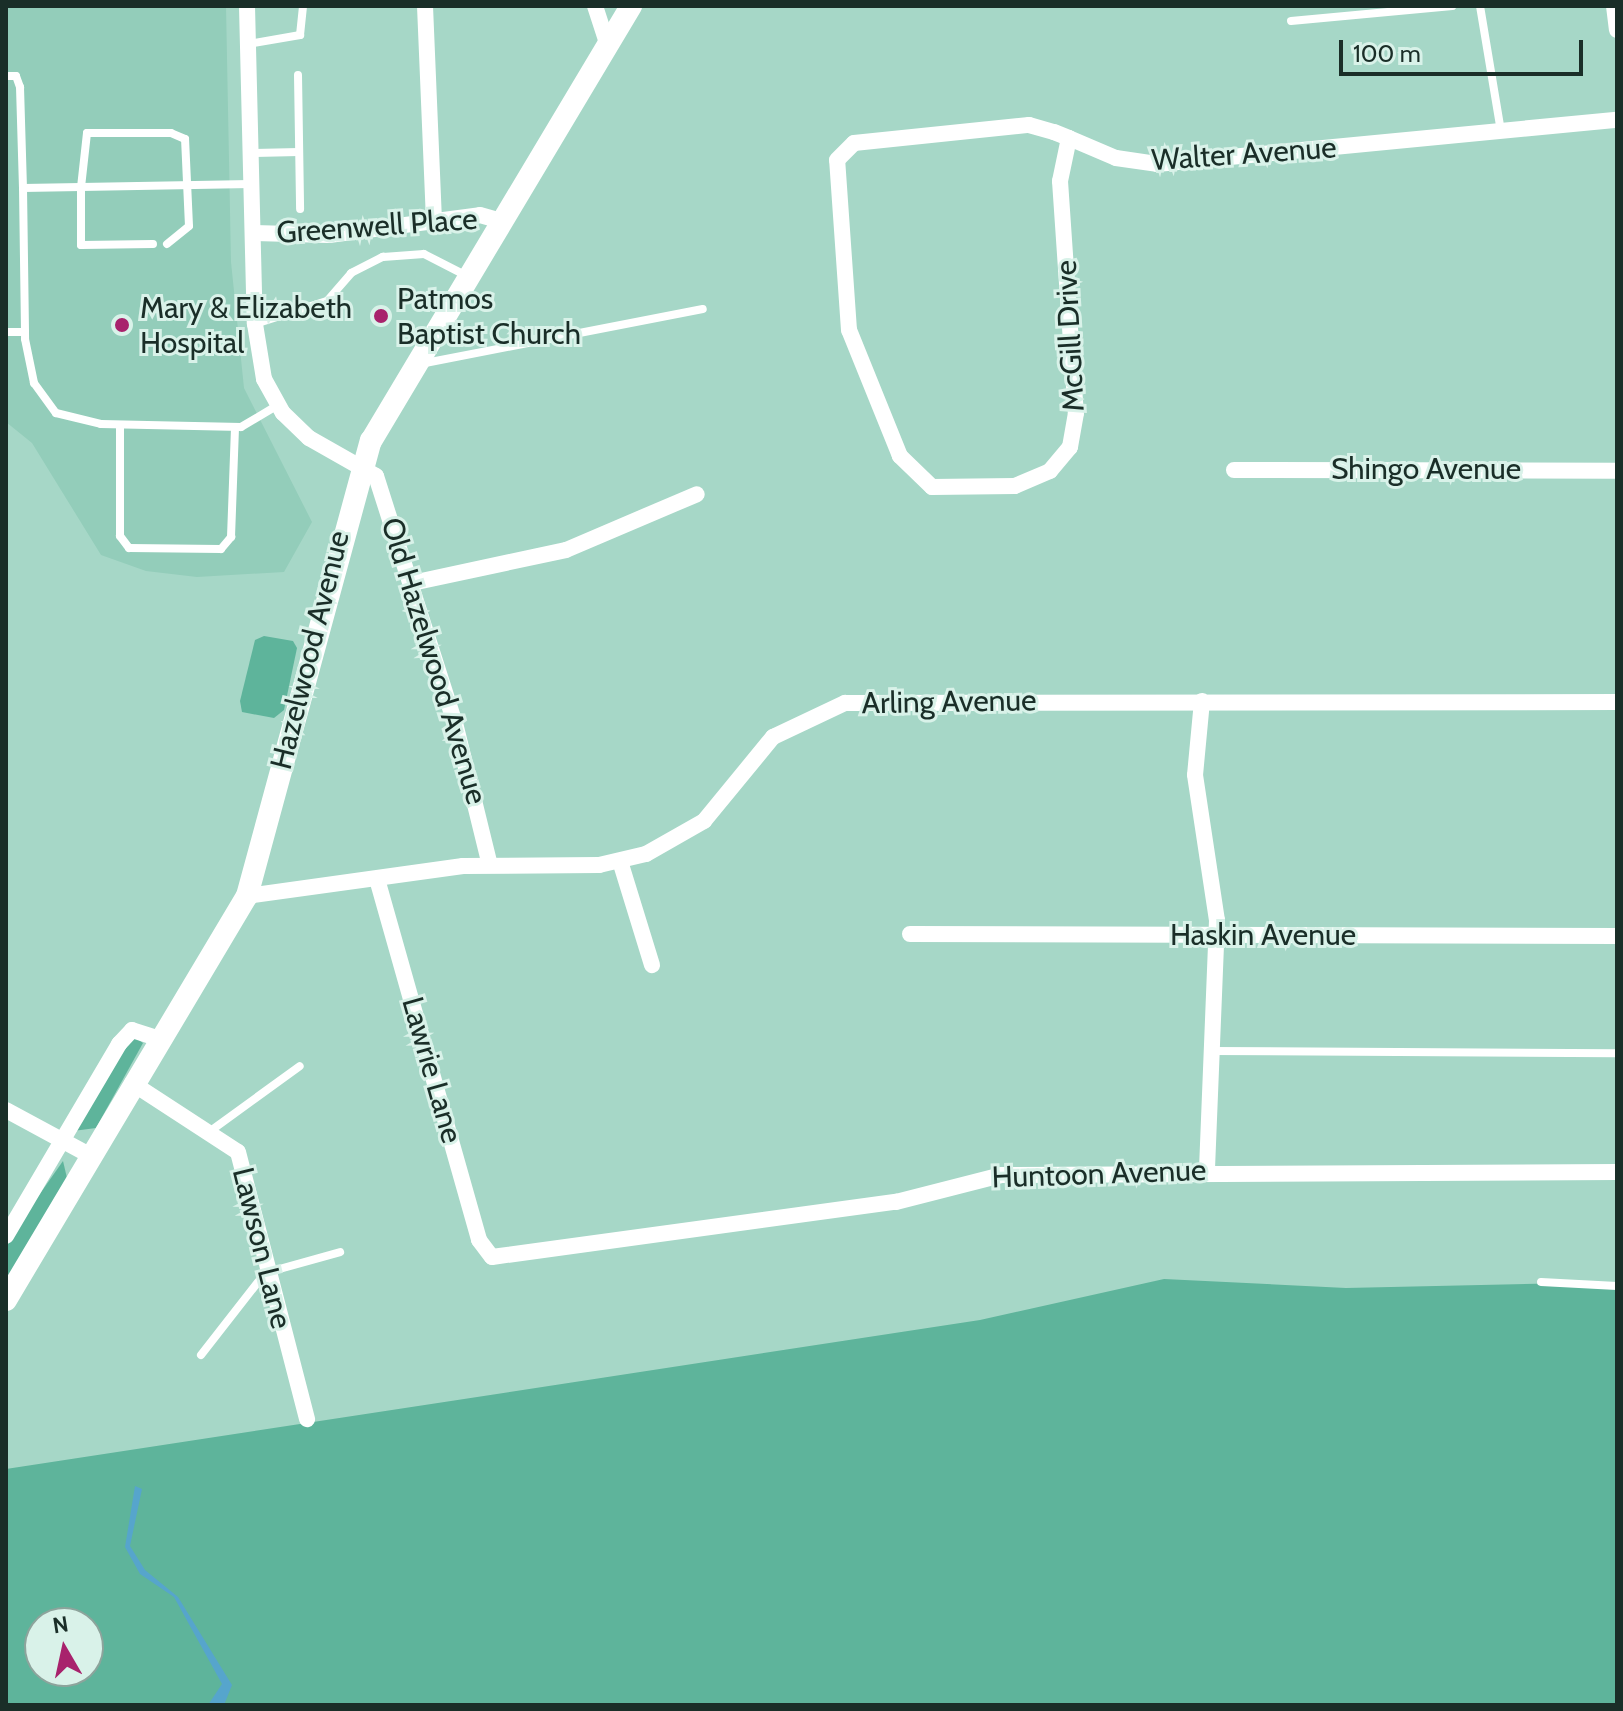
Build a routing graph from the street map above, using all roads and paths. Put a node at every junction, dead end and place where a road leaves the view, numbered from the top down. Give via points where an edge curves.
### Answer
1 (247, 6) edge
2 (303, 6) edge
3 (425, 6) edge
4 (595, 6) edge
5 (631, 6) edge
6 (1452, 6) edge
7 (1480, 6) edge
8 (1614, 6) edge
9 (1291, 21) dead end
10 (1617, 30) edge
11 (607, 43) junction
12 (248, 44) junction
13 (298, 75) dead end
14 (6, 76) edge
15 (1617, 120) edge
16 (1501, 132) junction
17 (1069, 138) junction
18 (299, 152) junction
19 (251, 153) junction
20 (252, 184) junction
21 (187, 185) junction
22 (81, 187) junction
23 (23, 188) junction
24 (300, 209) dead end
25 (434, 219) junction
26 (501, 221) junction
27 (253, 233) junction
28 (153, 244) dead end
29 (167, 244) dead end
30 (468, 276) junction
31 (703, 309) dead end
32 (255, 324) junction
33 (6, 332) edge
34 (25, 332) junction
35 (416, 365) junction
36 (278, 405) junction
37 (120, 425) junction
38 (235, 427) junction
39 (360, 468) junction
40 (1234, 470) dead end
41 (1617, 471) edge
42 (998, 489) joint
43 (697, 494) dead end
44 (412, 583) junction
45 (1202, 701) junction
46 (1617, 702) edge
47 (620, 861) junction
48 (490, 865) junction
49 (377, 879) junction
50 (247, 896) junction
51 (1215, 933) junction
52 (910, 934) dead end
53 (1617, 936) edge
54 (652, 965) dead end
55 (159, 1039) junction
56 (1210, 1051) junction
57 (1617, 1053) edge
58 (300, 1066) dead end
59 (132, 1083) junction
60 (6, 1110) edge
61 (209, 1132) junction
62 (62, 1141) junction
63 (91, 1156) junction
64 (1207, 1170) junction
65 (1617, 1172) edge
66 (6, 1236) edge
67 (340, 1252) dead end
68 (492, 1257) joint
69 (265, 1273) junction
70 (1541, 1282) dead end
71 (1617, 1286) edge
72 (6, 1300) edge
73 (201, 1355) dead end
74 (307, 1419) dead end

1 - 12 street
2 - 12 lane via 300,35
3 - 25 street
4 - 11 street
5 - 11 street, Hazelwood Avenue
6 - 9 lane
7 - 16 lane
8 - 10 street
11 - 26 street, Hazelwood Avenue
12 - 19 street
13 - 18 lane
14 - 23 lane via 16,76 20,87
15 - 16 street, Walter Avenue
16 - 17 street, Walter Avenue via 1157,164 1116,158
17 - 42 street, McGill Drive via 1060,181 1075,433 1050,471
17 - 42 street, Walter Avenue via 1016,125 854,143 837,160 849,330 870,397 905,465 924,483
18 - 19 lane
18 - 24 lane
19 - 20 street
20 - 21 lane
20 - 27 street
21 - 22 lane
21 - 22 lane via 185,139 87,133
21 - 29 lane via 189,226
22 - 23 lane
22 - 28 lane via 81,245
23 - 34 lane
25 - 26 street, Greenwell Place
25 - 27 street, Greenwell Place via 329,235
26 - 30 street, Hazelwood Avenue
27 - 32 street
30 - 32 lane via 424,254 383,257 351,273 327,301
30 - 35 street, Hazelwood Avenue
31 - 35 lane
32 - 36 street via 264,379
33 - 34 lane
34 - 37 lane via 34,383 56,413
35 - 39 street, Hazelwood Avenue
36 - 38 lane
36 - 39 street via 309,438
37 - 38 lane
37 - 38 lane via 120,536 129,548 221,549 231,537
39 - 44 street, Old Hazelwood Avenue via 376,476
39 - 50 street, Hazelwood Avenue
40 - 41 street, Shingo Avenue
43 - 44 street via 566,550
44 - 48 street, Old Hazelwood Avenue
45 - 46 street, Arling Avenue
45 - 47 street, Arling Avenue via 864,701 822,710 773,737 693,830
45 - 51 street via 1195,775
47 - 48 street, Arling Avenue
47 - 54 street
48 - 49 street, Arling Avenue
49 - 50 street, Arling Avenue
49 - 68 street, Lawrie Lane via 479,1240
50 - 55 street, Hazelwood Avenue
51 - 52 street, Haskin Avenue
51 - 53 street, Haskin Avenue
51 - 56 street
55 - 59 street, Hazelwood Avenue
55 - 62 street via 132,1030 123,1039
56 - 57 lane
56 - 64 street
58 - 61 lane
59 - 61 street, Lawson Lane
59 - 63 street, Hazelwood Avenue
60 - 62 street
61 - 69 street, Lawson Lane via 238,1152
62 - 63 street
62 - 66 street
63 - 72 street, Hazelwood Avenue
64 - 65 street, Huntoon Avenue
64 - 68 street, Huntoon Avenue via 984,1177 896,1202
67 - 69 lane
69 - 73 lane
69 - 74 street, Lawson Lane
70 - 71 lane

